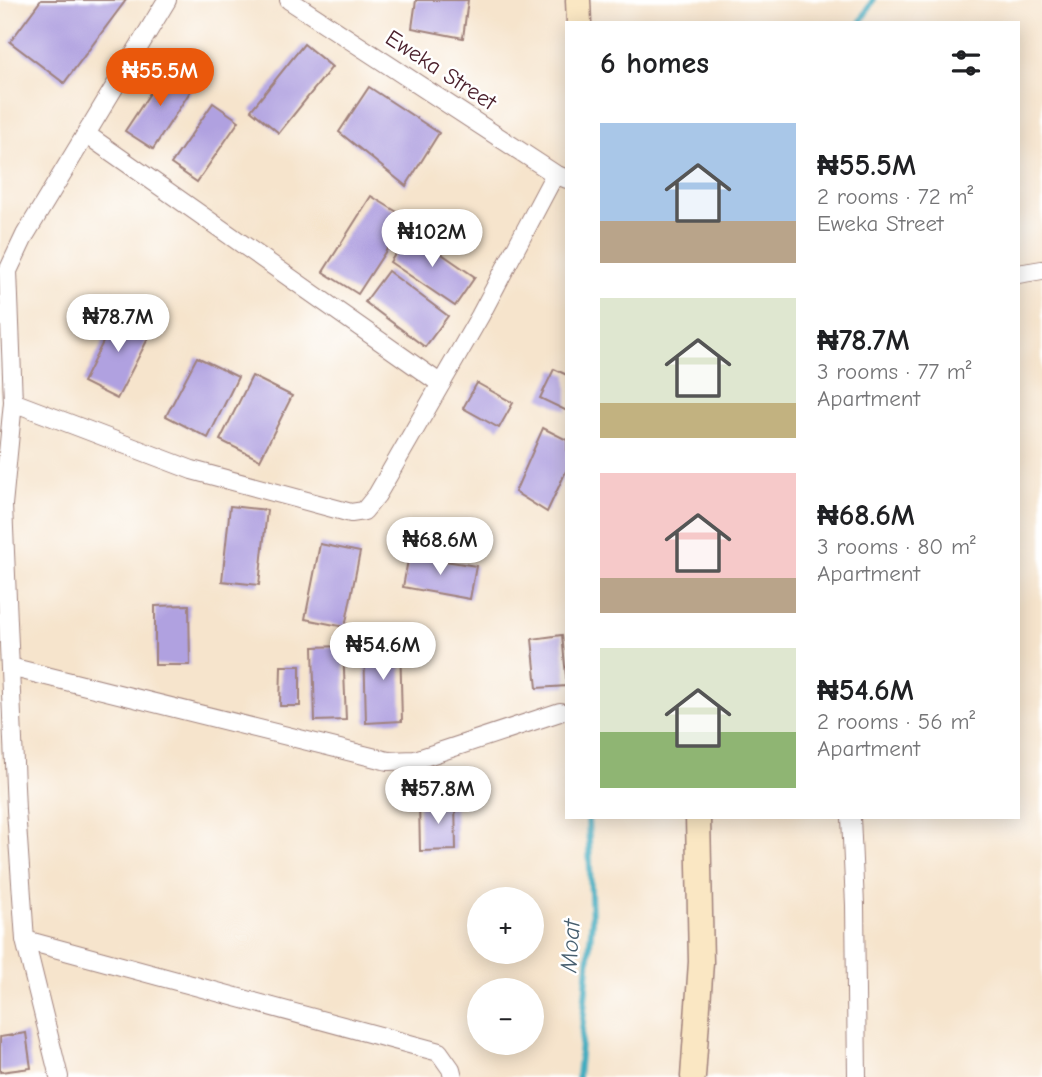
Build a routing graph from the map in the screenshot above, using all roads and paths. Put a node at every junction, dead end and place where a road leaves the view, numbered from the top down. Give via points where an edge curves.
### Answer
1 (167, 0) edge
2 (289, 0) edge
3 (578, 0) edge
4 (579, 21) edge
5 (86, 134) junction
6 (561, 177) edge
7 (4, 268) edge
8 (1042, 270) edge
9 (1020, 274) edge
10 (441, 384) junction
11 (13, 402) junction
12 (3, 569) edge
13 (10, 667) junction
14 (561, 712) dead end
15 (698, 819) edge
16 (851, 819) edge
17 (25, 940) junction
18 (59, 1077) edge
19 (453, 1077) edge
20 (693, 1077) edge
21 (857, 1077) edge

1 - 5 street
2 - 6 street, Eweka Street
3 - 4 street
5 - 7 street
5 - 10 street
6 - 10 street
7 - 11 street
8 - 9 street
10 - 11 street via 377,495 358,513 192,470
11 - 12 street via 3,505
12 - 13 street
13 - 14 street via 388,761 415,760
13 - 17 street
15 - 20 street via 701,962
16 - 21 street
17 - 18 street
17 - 19 street via 439,1052

